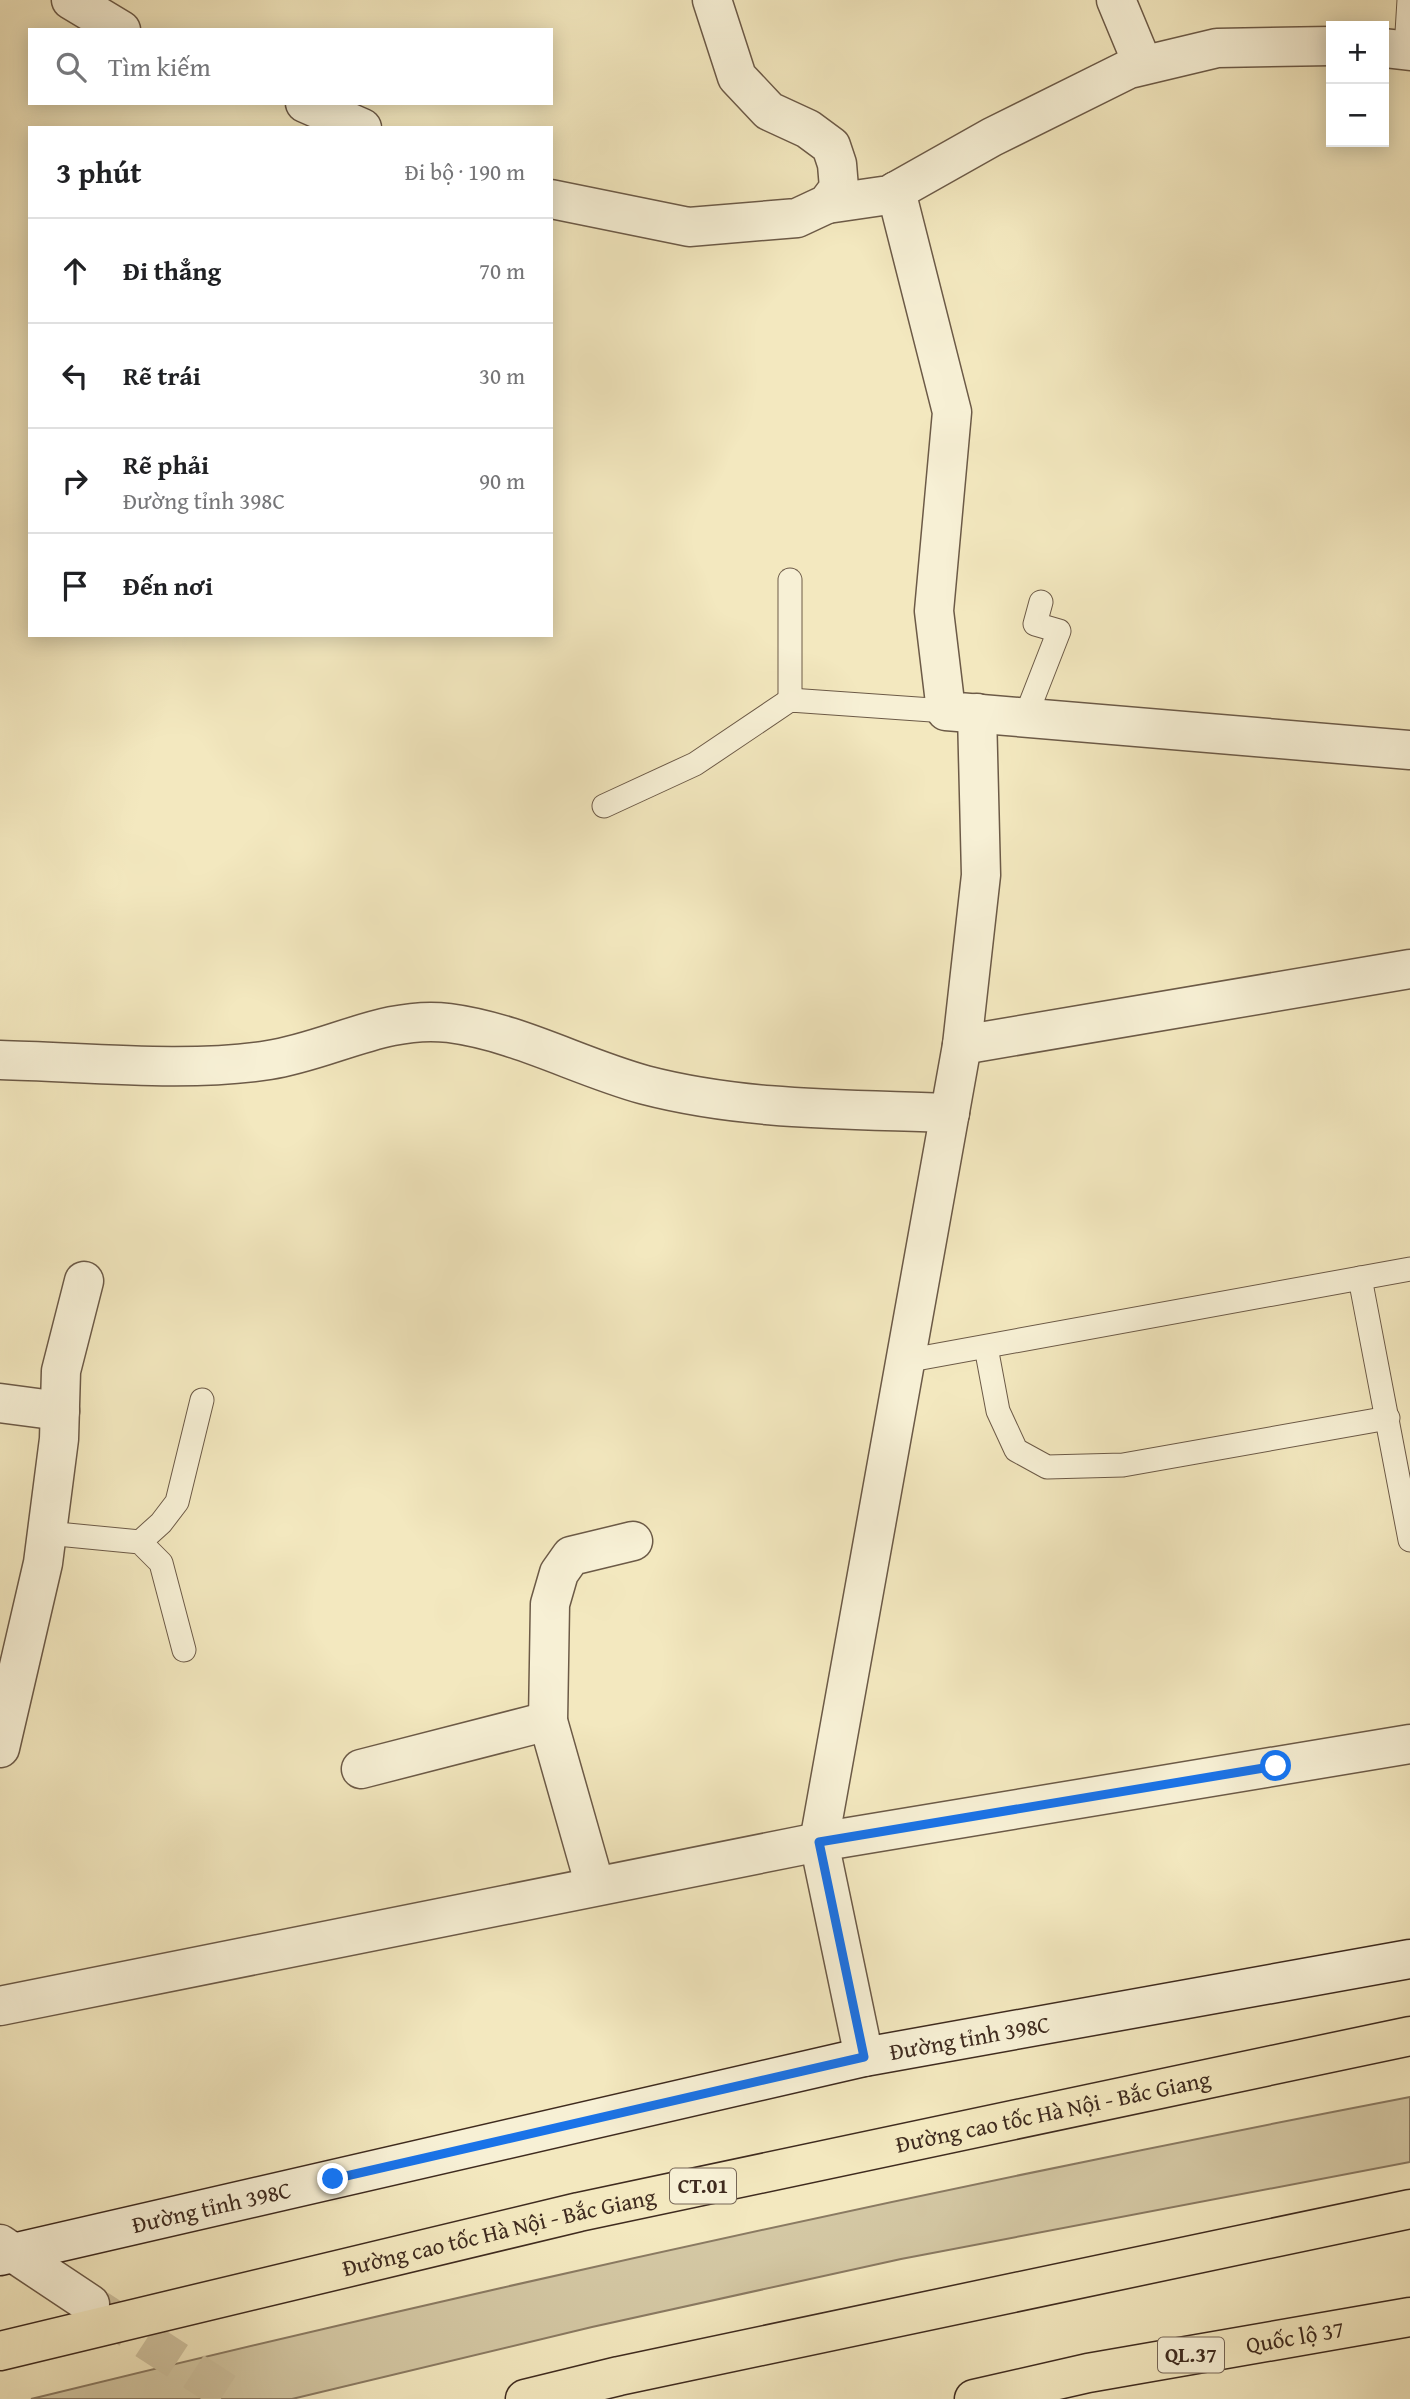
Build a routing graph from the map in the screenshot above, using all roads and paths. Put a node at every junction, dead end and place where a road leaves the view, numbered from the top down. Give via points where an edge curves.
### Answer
1 (72, 0) edge
2 (712, 0) edge
3 (1116, 0) edge
4 (1409, 0) edge
5 (118, 28) edge
6 (1326, 46) edge
7 (1400, 50) edge
8 (1143, 65) junction
9 (310, 105) edge
10 (357, 126) edge
11 (896, 191) junction
12 (553, 199) edge
13 (827, 204) junction
14 (790, 580) dead end
15 (1041, 603) dead end
16 (790, 700) junction
17 (962, 712) junction
18 (1025, 718) junction
19 (1410, 750) edge
20 (604, 806) dead end
21 (1410, 969) edge
22 (962, 1045) junction
23 (0, 1060) edge
24 (950, 1113) junction
25 (1410, 1269) edge
26 (1360, 1278) junction
27 (84, 1281) dead end
28 (986, 1346) junction
29 (905, 1361) junction
30 (202, 1400) dead end
31 (0, 1403) edge
32 (60, 1411) junction
33 (1388, 1418) junction
34 (47, 1533) junction
35 (1410, 1540) edge
36 (632, 1541) dead end
37 (140, 1542) junction
38 (184, 1650) dead end
39 (548, 1721) junction
40 (1410, 1744) edge
41 (0, 1748) edge
42 (361, 1769) dead end
43 (819, 1842) junction
44 (595, 1886) junction
45 (1410, 1959) edge
46 (0, 2006) edge
47 (1410, 2036) edge
48 (864, 2057) junction
49 (1410, 2210) edge
50 (5, 2251) edge
51 (90, 2304) tunnel mouth
52 (1410, 2317) edge
53 (0, 2351) edge
54 (525, 2399) edge
55 (974, 2399) edge

1 - 5 street
2 - 13 street via 737,77 769,111 831,146 839,188
3 - 8 street
4 - 7 lane
6 - 8 street via 1217,48
8 - 11 street via 992,137
9 - 10 street
11 - 13 street
11 - 17 street via 952,412 934,611
12 - 13 street via 689,227 797,218
14 - 16 lane
15 - 18 lane via 1035,624 1059,631
16 - 17 lane
16 - 20 lane via 695,764
17 - 18 street
17 - 22 street via 981,875
18 - 19 street
21 - 22 street
22 - 24 street
23 - 24 street via 207,1065 271,1060 386,1027 448,1023 527,1041 645,1085 740,1104
24 - 29 street
25 - 26 lane
26 - 28 lane
26 - 33 lane
27 - 32 street via 61,1371
28 - 29 lane
28 - 33 lane via 998,1411 1016,1450 1047,1467 1124,1465
29 - 43 street
30 - 37 lane via 177,1502
31 - 32 street
32 - 34 street
33 - 35 lane
34 - 37 lane
34 - 41 street
36 - 39 street via 571,1556 559,1573 550,1604
37 - 38 lane via 161,1563
39 - 42 street
39 - 44 street
40 - 43 street
43 - 44 street
43 - 48 street
44 - 46 street
45 - 48 street, Đường tỉnh 398C
47 - 53 highway, Đường cao tốc Hà Nội - Bắc Giang / CT.01 via 579,2212
48 - 50 street, Đường tỉnh 398C
49 - 54 highway
50 - 51 street
52 - 55 highway, Quốc lộ 37 / QL.37

